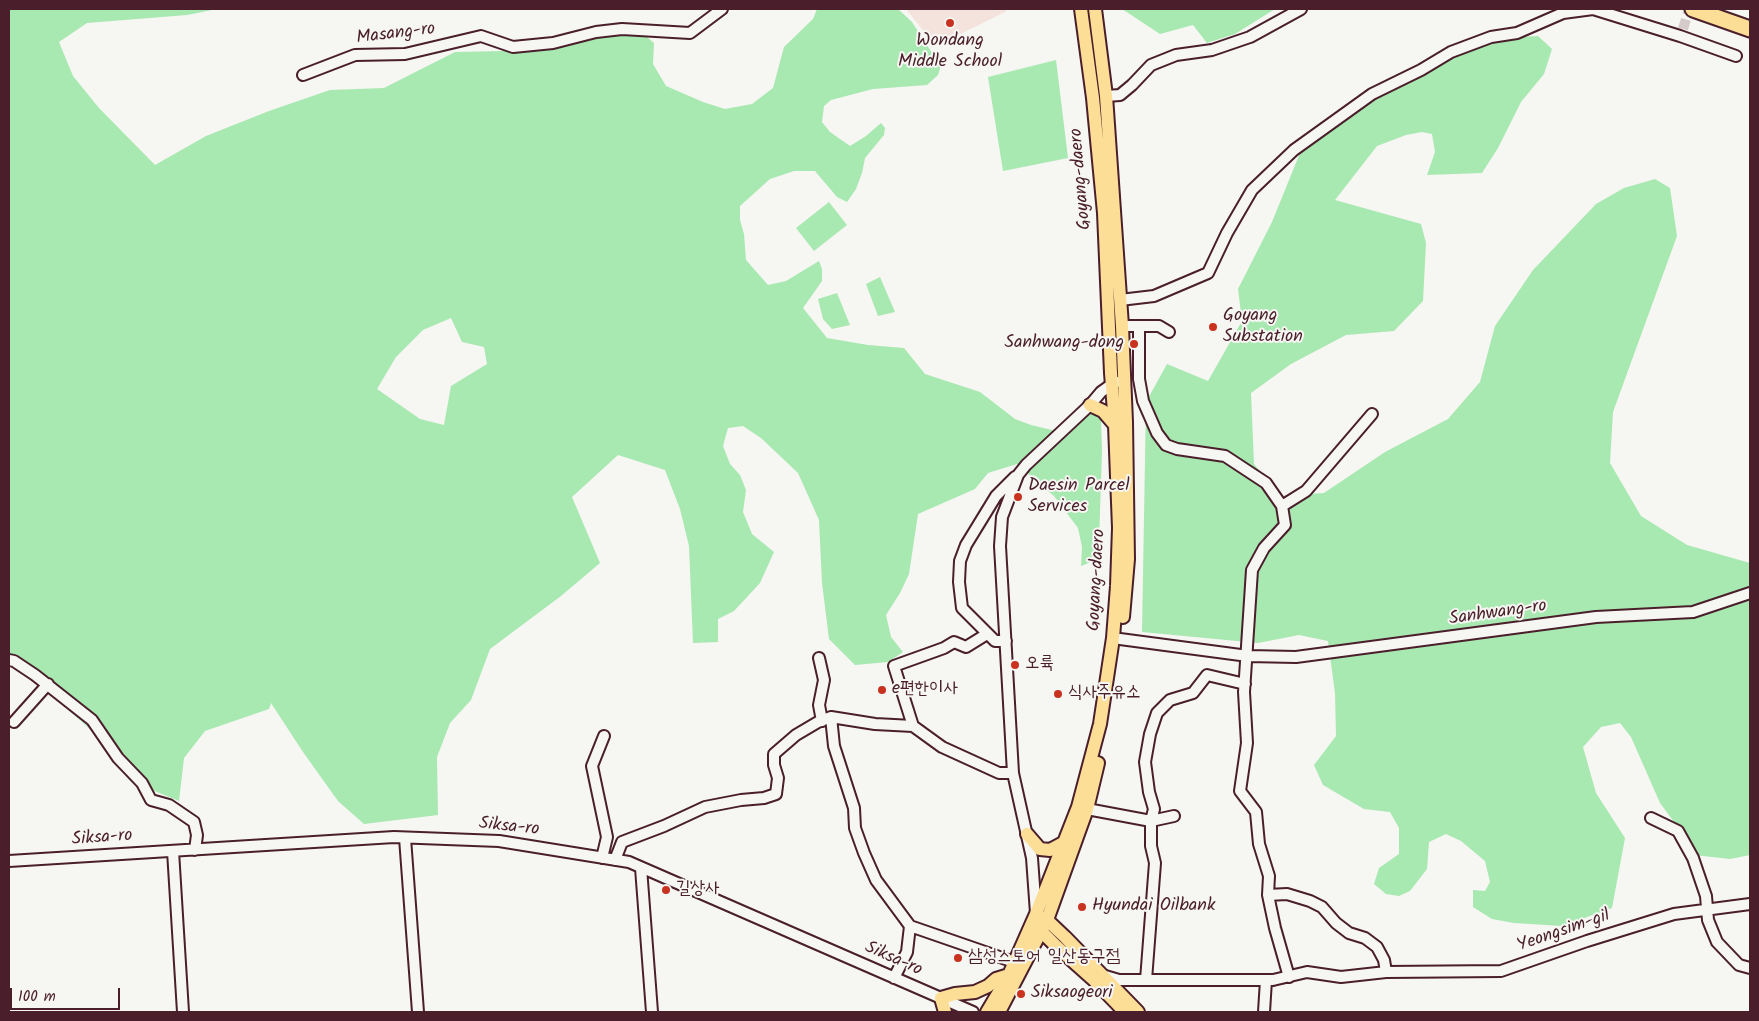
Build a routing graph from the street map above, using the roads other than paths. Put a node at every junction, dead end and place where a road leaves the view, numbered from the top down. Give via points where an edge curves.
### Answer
1 (722, 9) edge
2 (1081, 9) edge
3 (1096, 9) edge
4 (1301, 9) edge
5 (1693, 9) edge
6 (1750, 29) edge
7 (1736, 56) dead end
8 (303, 75) dead end
9 (1106, 96) junction
10 (1120, 300) junction
11 (1122, 326) junction
12 (1139, 326) junction
13 (1169, 332) dead end
14 (1124, 379) junction
15 (1112, 385) junction
16 (1090, 405) junction
17 (1372, 414) dead end
18 (1115, 425) junction
19 (1018, 475) junction
20 (1282, 506) junction
21 (1750, 593) edge
22 (987, 634) junction
23 (1120, 639) junction
24 (1006, 641) junction
25 (1248, 656) junction
26 (819, 658) dead end
27 (9, 660) edge
28 (48, 684) junction
29 (1245, 684) junction
30 (827, 719) junction
31 (14, 722) dead end
32 (913, 726) junction
33 (604, 736) dead end
34 (1013, 773) junction
35 (1087, 809) junction
36 (1174, 816) dead end
37 (1651, 818) dead end
38 (1151, 821) junction
39 (1026, 834) junction
40 (405, 838) junction
41 (1064, 843) junction
42 (195, 850) junction
43 (173, 851) junction
44 (602, 858) junction
45 (615, 860) junction
46 (9, 861) edge
47 (641, 868) junction
48 (1268, 895) junction
49 (1750, 904) edge
50 (1708, 910) junction
51 (1041, 921) junction
52 (910, 926) junction
53 (1014, 962) junction
54 (1750, 968) edge
55 (1386, 972) junction
56 (1101, 974) junction
57 (1009, 975) junction
58 (1289, 977) junction
59 (894, 978) junction
60 (1146, 980) junction
61 (1266, 980) junction
62 (941, 998) junction
63 (183, 1012) edge
64 (418, 1012) edge
65 (652, 1012) edge
66 (945, 1012) edge
67 (973, 1012) edge
68 (988, 1012) edge
69 (999, 1012) edge
70 (1125, 1012) edge
71 (1138, 1012) edge
72 (1264, 1012) edge

1 - 8 street, Masang-ro via 690,33 622,29 513,47 481,36 405,54 355,55
2 - 15 main road, Goyang-daero via 1104,213
3 - 9 main road, Goyang-daero
4 - 9 street via 1250,37 1212,50 1176,55 1151,64 1120,95
5 - 6 highway
7 - 10 street via 1682,32 1592,10 1563,12 1518,33 1491,38 1451,52 1372,94 1294,150 1252,190 1208,273 1154,296
9 - 10 main road, Goyang-daero
10 - 11 main road, Goyang-daero
11 - 12 street
11 - 14 main road, Goyang-daero
12 - 13 street via 1159,326
12 - 20 street via 1139,379 1143,401 1166,445 1225,456 1266,483
14 - 15 street
14 - 23 main road, Goyang-daero via 1128,559
15 - 16 street
15 - 18 main road, Goyang-daero
16 - 18 main road via 1103,411
16 - 19 street
17 - 20 street via 1306,491
18 - 41 main road, Goyang-daero via 1119,528 1113,638 1100,724 1078,807
19 - 22 street via 996,496 966,545 960,561 962,608
19 - 24 street via 1002,517 1000,546
20 - 25 street via 1285,525 1264,548 1252,570
21 - 25 street, Sanhwang-ro via 1693,612 1596,617 1296,657
22 - 24 street via 995,641
22 - 32 street via 966,647 954,642 894,666
23 - 25 street, Sanhwang-ro
23 - 35 main road, Goyang-daero via 1107,727
24 - 34 street
25 - 29 street
26 - 30 street via 824,680 819,706
27 - 28 street
28 - 31 street
28 - 42 street via 92,720 118,758 142,783 151,800 169,805 194,822 197,834
29 - 38 street via 1207,675 1193,693 1170,700 1157,713 1144,762 1154,809
29 - 48 street via 1247,743 1240,791 1256,812 1259,844 1269,876
30 - 32 street
30 - 45 street via 796,735 774,754 778,778 776,794 705,807 622,842
30 - 52 street via 854,808 855,828 861,844 876,880
32 - 34 street via 942,747 999,774
33 - 44 street via 592,766 607,837
34 - 39 street
35 - 38 street
35 - 51 main road, Goyang-daero
36 - 38 street
37 - 50 street via 1678,831 1693,858
38 - 60 street via 1155,863
39 - 41 main road via 1040,849 1050,850
39 - 51 street
40 - 42 street, Siksa-ro
40 - 44 street, Siksa-ro via 499,841
40 - 64 street
41 - 51 main road, Goyang-daero
42 - 43 street, Siksa-ro
43 - 46 street, Siksa-ro
43 - 63 street
44 - 45 street, Siksa-ro
45 - 47 street, Siksa-ro
47 - 59 street, Siksa-ro
47 - 65 street
48 - 55 street via 1287,894 1322,907 1349,934 1377,946
48 - 58 street
49 - 50 street, Yeongsim-gil
50 - 54 street via 1708,920 1717,942 1739,965
50 - 55 street, Yeongsim-gil via 1674,914 1501,971
51 - 53 main road, Goyang-daero
51 - 56 main road
51 - 69 main road, Goyang-daero
51 - 70 main road via 1057,947
52 - 53 street
52 - 59 street via 907,952
53 - 57 main road, Goyang-daero
55 - 58 street, Yeongsim-gil via 1341,977 1307,972
56 - 60 street, Yeongsim-gil via 1119,980
56 - 71 main road
57 - 62 main road via 975,992
57 - 68 main road, Goyang-daero
58 - 61 street, Yeongsim-gil
59 - 62 street, Siksa-ro
60 - 61 street, Yeongsim-gil
61 - 72 street
62 - 66 main road
62 - 67 street, Siksa-ro

